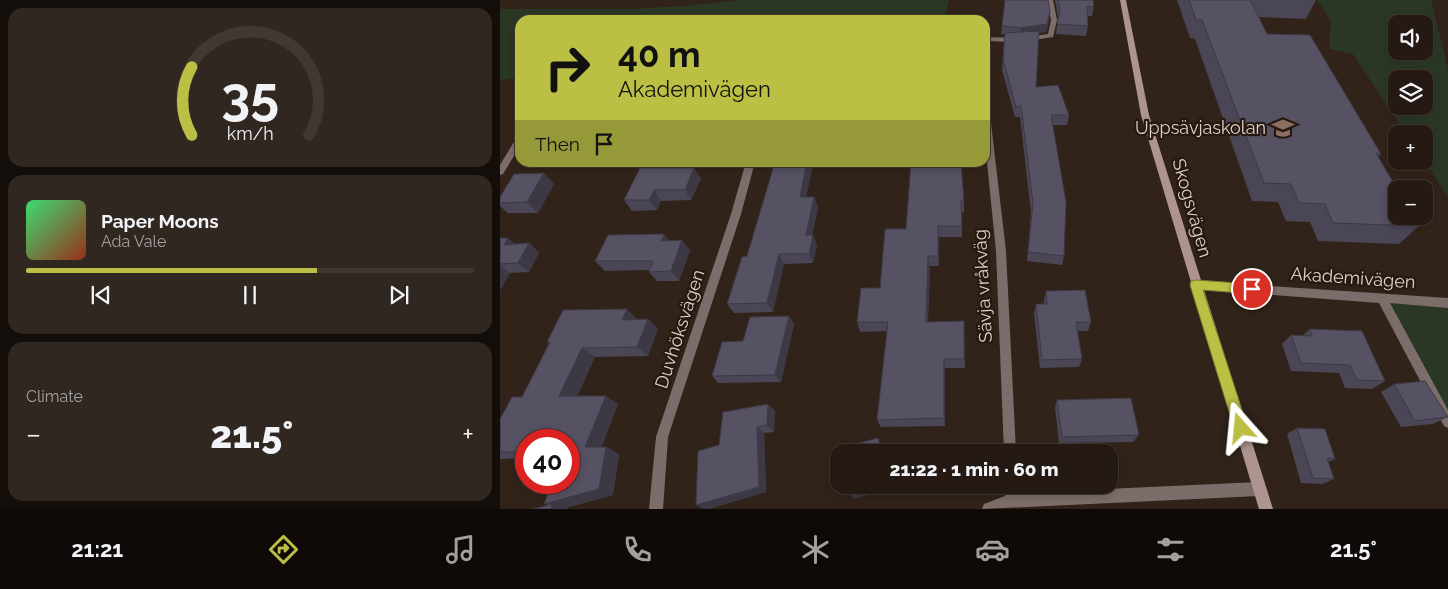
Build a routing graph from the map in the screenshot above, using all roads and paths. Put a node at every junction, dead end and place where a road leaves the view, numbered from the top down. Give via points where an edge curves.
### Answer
1 (1050, 0) edge
2 (1123, 0) edge
3 (990, 39) edge
4 (515, 147) edge
5 (990, 150) edge
6 (750, 167) edge
7 (500, 172) edge
8 (1196, 285) junction
9 (1382, 298) junction
10 (1448, 303) edge
11 (1448, 422) edge
12 (1010, 444) edge
13 (1259, 489) junction
14 (1012, 494) edge
15 (1012, 500) junction
16 (656, 509) edge
17 (989, 509) edge
18 (1266, 509) edge

1 - 3 street via 1054,20 1051,36
2 - 8 street, Skogsvägen via 1145,114
4 - 7 street
5 - 12 street, Sävja vråkväg via 1001,251
6 - 16 street, Duvhöksvägen via 662,437
8 - 9 street, Akademivägen
8 - 13 street, Skogsvägen
9 - 10 street, Akademivägen
9 - 11 street
13 - 15 street
13 - 18 street, Skogsvägen
14 - 15 street
15 - 17 street

